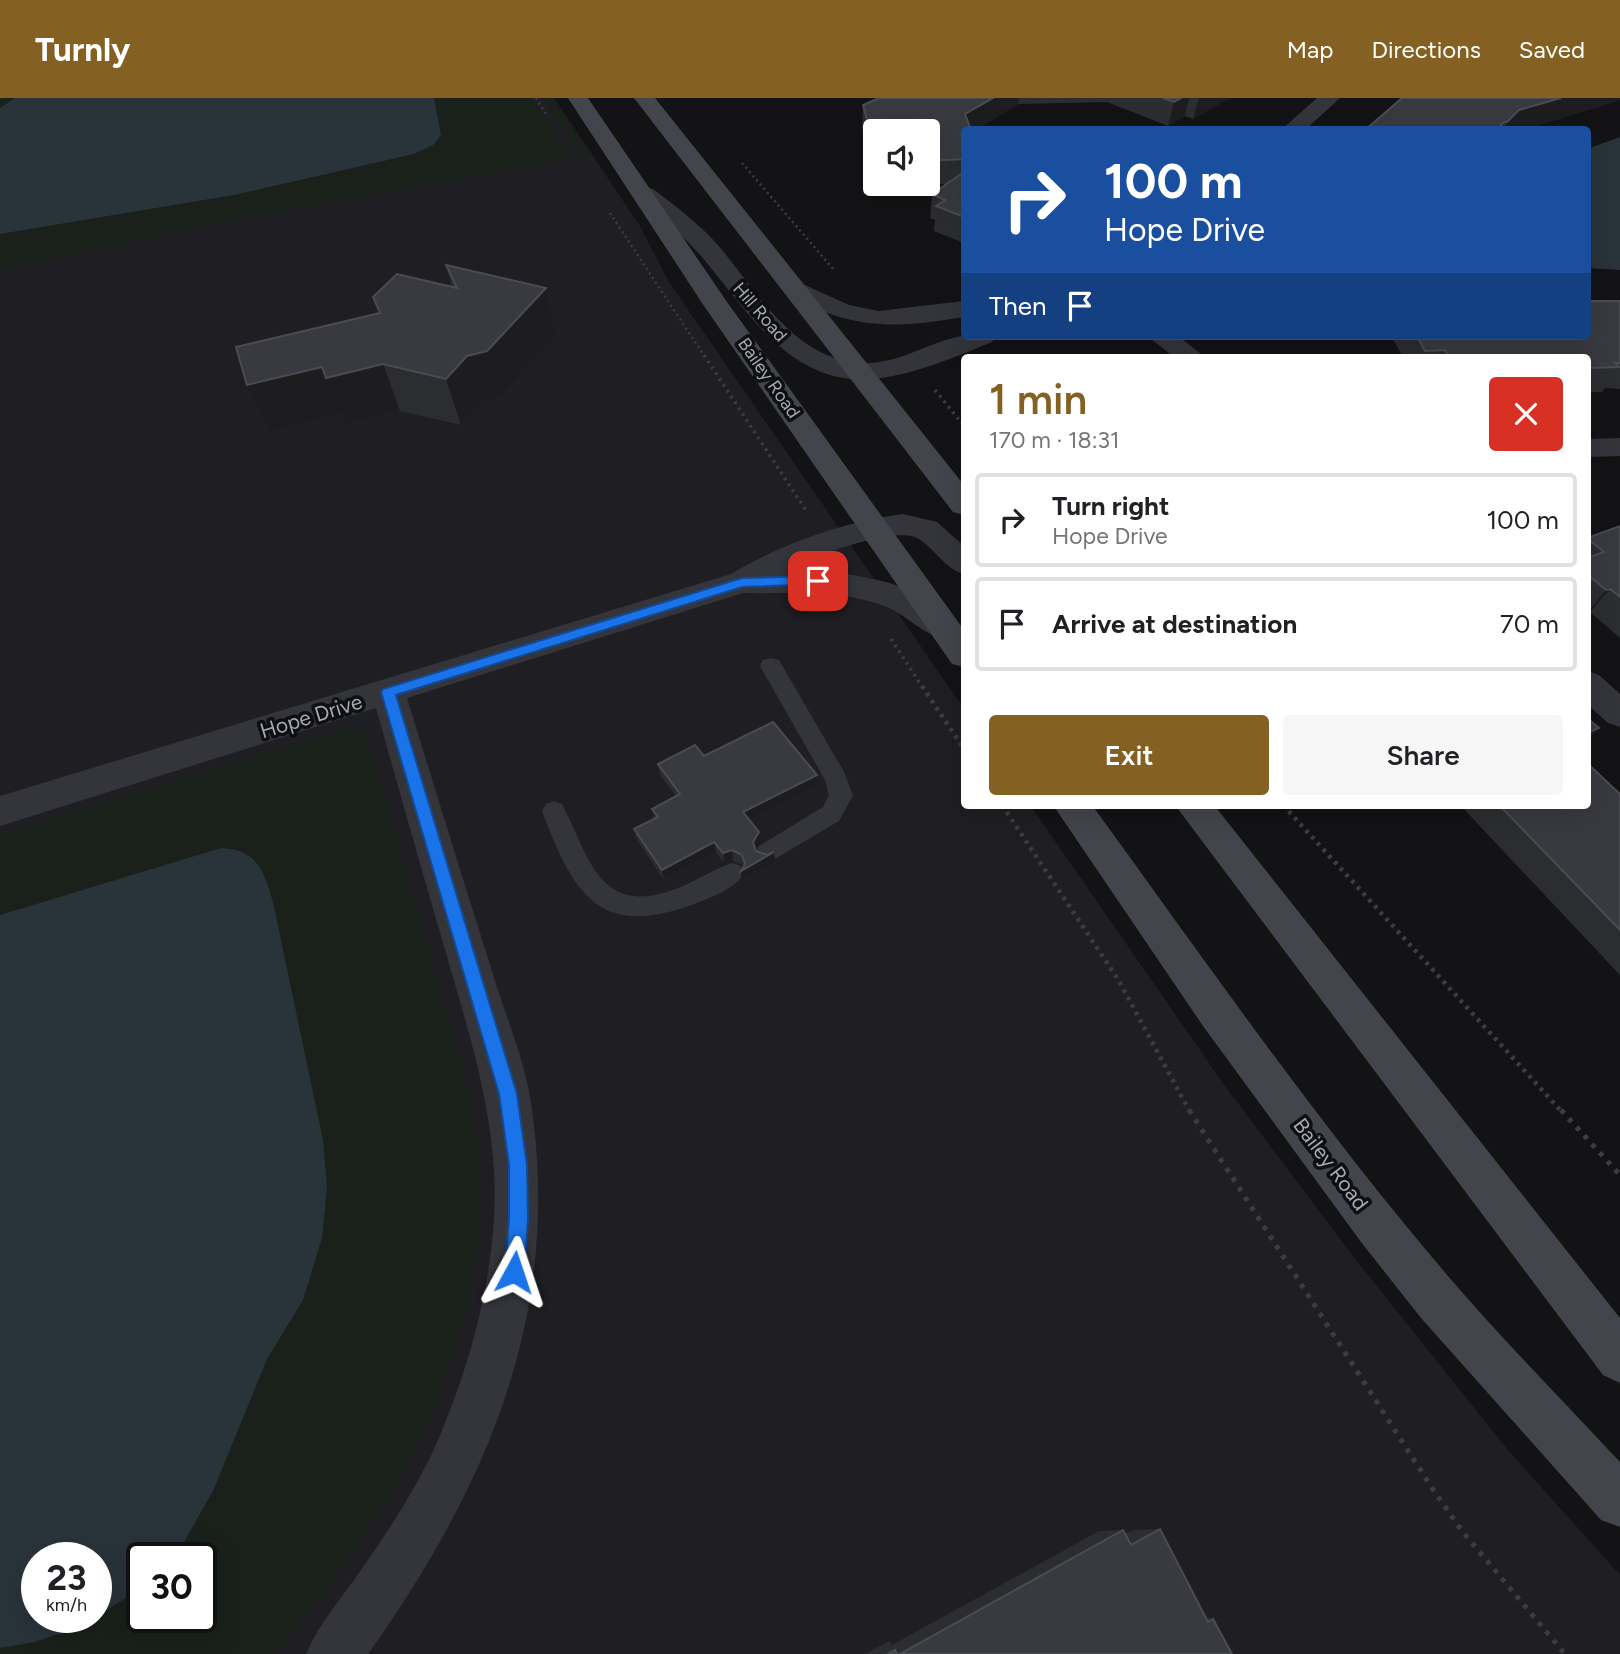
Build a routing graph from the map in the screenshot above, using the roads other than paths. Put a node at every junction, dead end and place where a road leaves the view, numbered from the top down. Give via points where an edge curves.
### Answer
1 (578, 98) edge
2 (643, 98) edge
3 (1330, 98) edge
4 (1296, 126) edge
5 (645, 194) junction
6 (796, 289) junction
7 (961, 310) edge
8 (971, 340) edge
9 (1166, 340) edge
10 (1187, 354) edge
11 (861, 371) junction
12 (1620, 447) edge
13 (1591, 448) edge
14 (961, 501) edge
15 (875, 528) junction
16 (961, 560) edge
17 (742, 582) junction
18 (955, 642) edge
19 (771, 666) dead end
20 (1591, 688) edge
21 (388, 692) junction
22 (1620, 714) edge
23 (1074, 809) edge
24 (1195, 809) edge
25 (0, 811) edge
26 (554, 811) dead end
27 (768, 853) edge
28 (732, 873) dead end
29 (1620, 1358) edge
30 (1620, 1501) edge
31 (334, 1654) edge

1 - 5 main road, Bailey Road
2 - 6 main road
3 - 4 street
5 - 11 street, Hill Road via 693,232 782,340 823,363
5 - 15 main road, Bailey Road
6 - 7 street, Hill Road via 835,310 877,320 925,318
6 - 11 main road
8 - 11 street, Hill Road via 897,365
9 - 10 street
11 - 14 main road
12 - 13 street
15 - 16 street, Hope Drive via 903,524 926,529
15 - 17 street, Hope Drive via 782,558
15 - 18 main road, Bailey Road
17 - 18 street, Hope Drive via 818,581 871,588 911,603
17 - 21 street, Hope Drive
19 - 27 lane via 841,795 831,814
20 - 22 street
21 - 25 street, Hope Drive
21 - 31 street via 508,1094 516,1140 519,1219 507,1309 466,1434 408,1547
23 - 30 main road, Bailey Road via 1377,1226 1438,1301
24 - 29 main road
26 - 28 lane via 584,877 597,892 622,905 647,908 677,901

